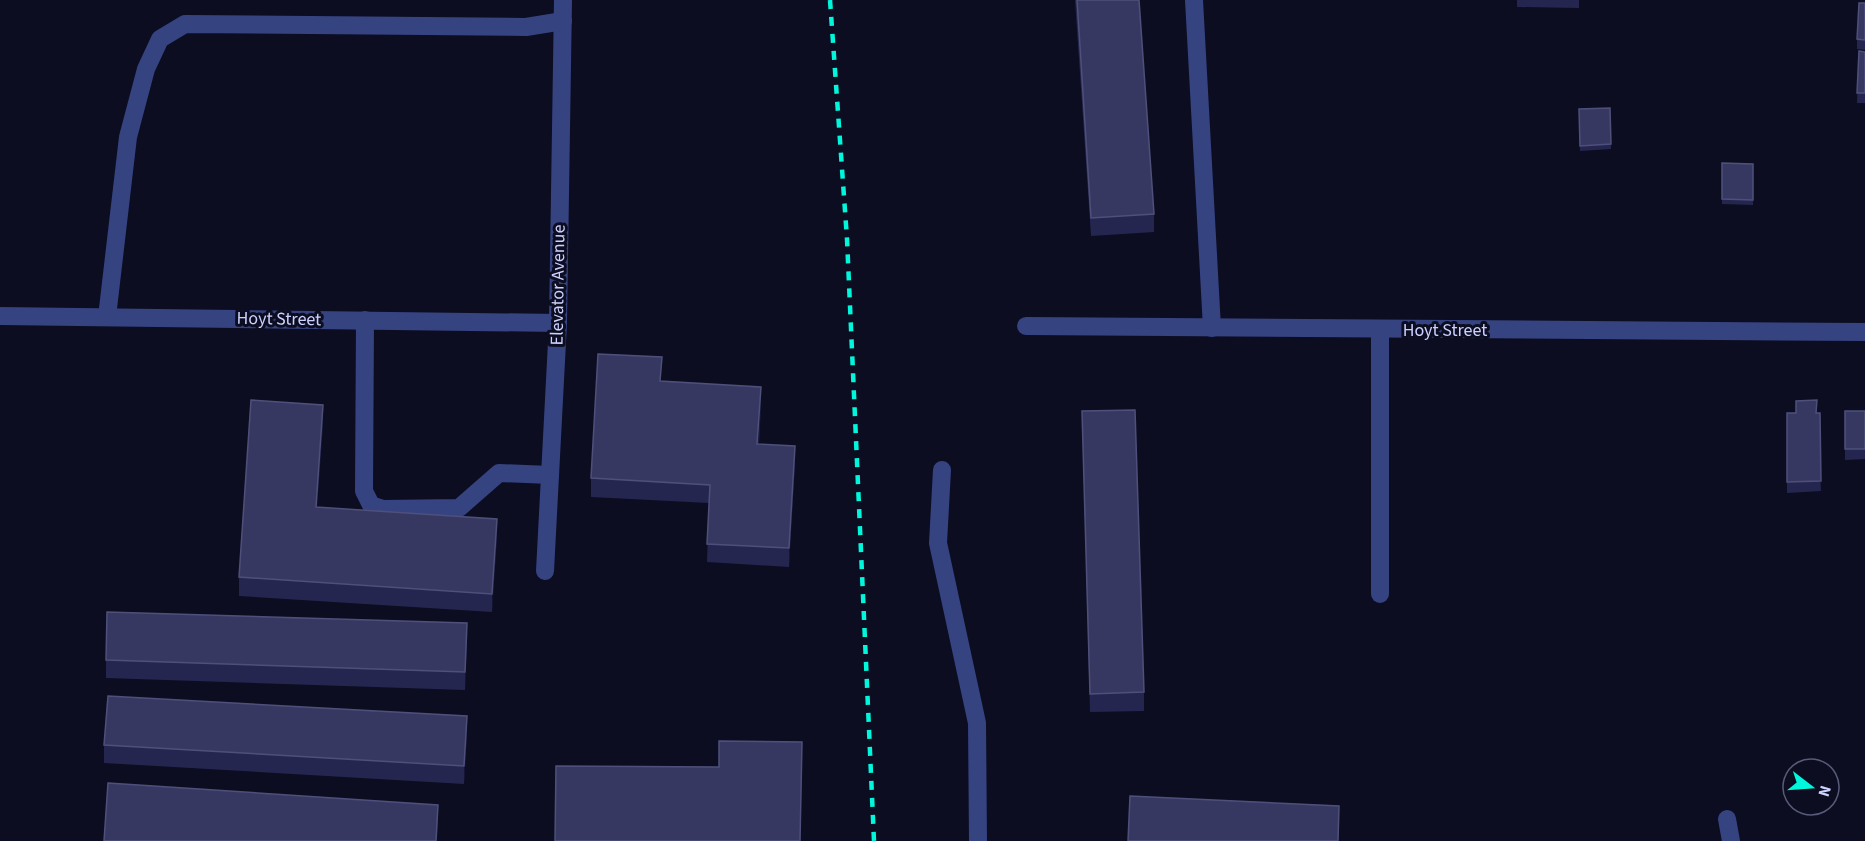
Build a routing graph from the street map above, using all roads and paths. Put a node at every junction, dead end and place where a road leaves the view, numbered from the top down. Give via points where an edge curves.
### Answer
1 (563, 0) edge
2 (1194, 0) edge
3 (563, 21) junction
4 (0, 315) edge
5 (107, 317) junction
6 (365, 320) junction
7 (558, 323) junction
8 (1026, 326) dead end
9 (1212, 328) junction
10 (1380, 329) junction
11 (1865, 332) edge
12 (942, 470) dead end
13 (550, 475) junction
14 (545, 571) dead end
15 (1380, 594) dead end
16 (1727, 819) dead end
17 (978, 841) edge
18 (1731, 841) edge

1 - 3 street, Elevator Avenue
2 - 9 street
3 - 5 street via 526,27 185,24 160,39 146,69 128,137
3 - 7 street, Elevator Avenue
4 - 5 street, Hoyt Street
5 - 6 street, Hoyt Street
6 - 7 street, Hoyt Street
6 - 13 street via 364,491 370,505 383,509 459,508 500,473
7 - 13 street, Elevator Avenue
8 - 9 street, Hoyt Street
9 - 10 street, Hoyt Street
10 - 11 street, Hoyt Street
10 - 15 street
12 - 17 street via 938,543 977,723
13 - 14 street, Elevator Avenue
16 - 18 street

